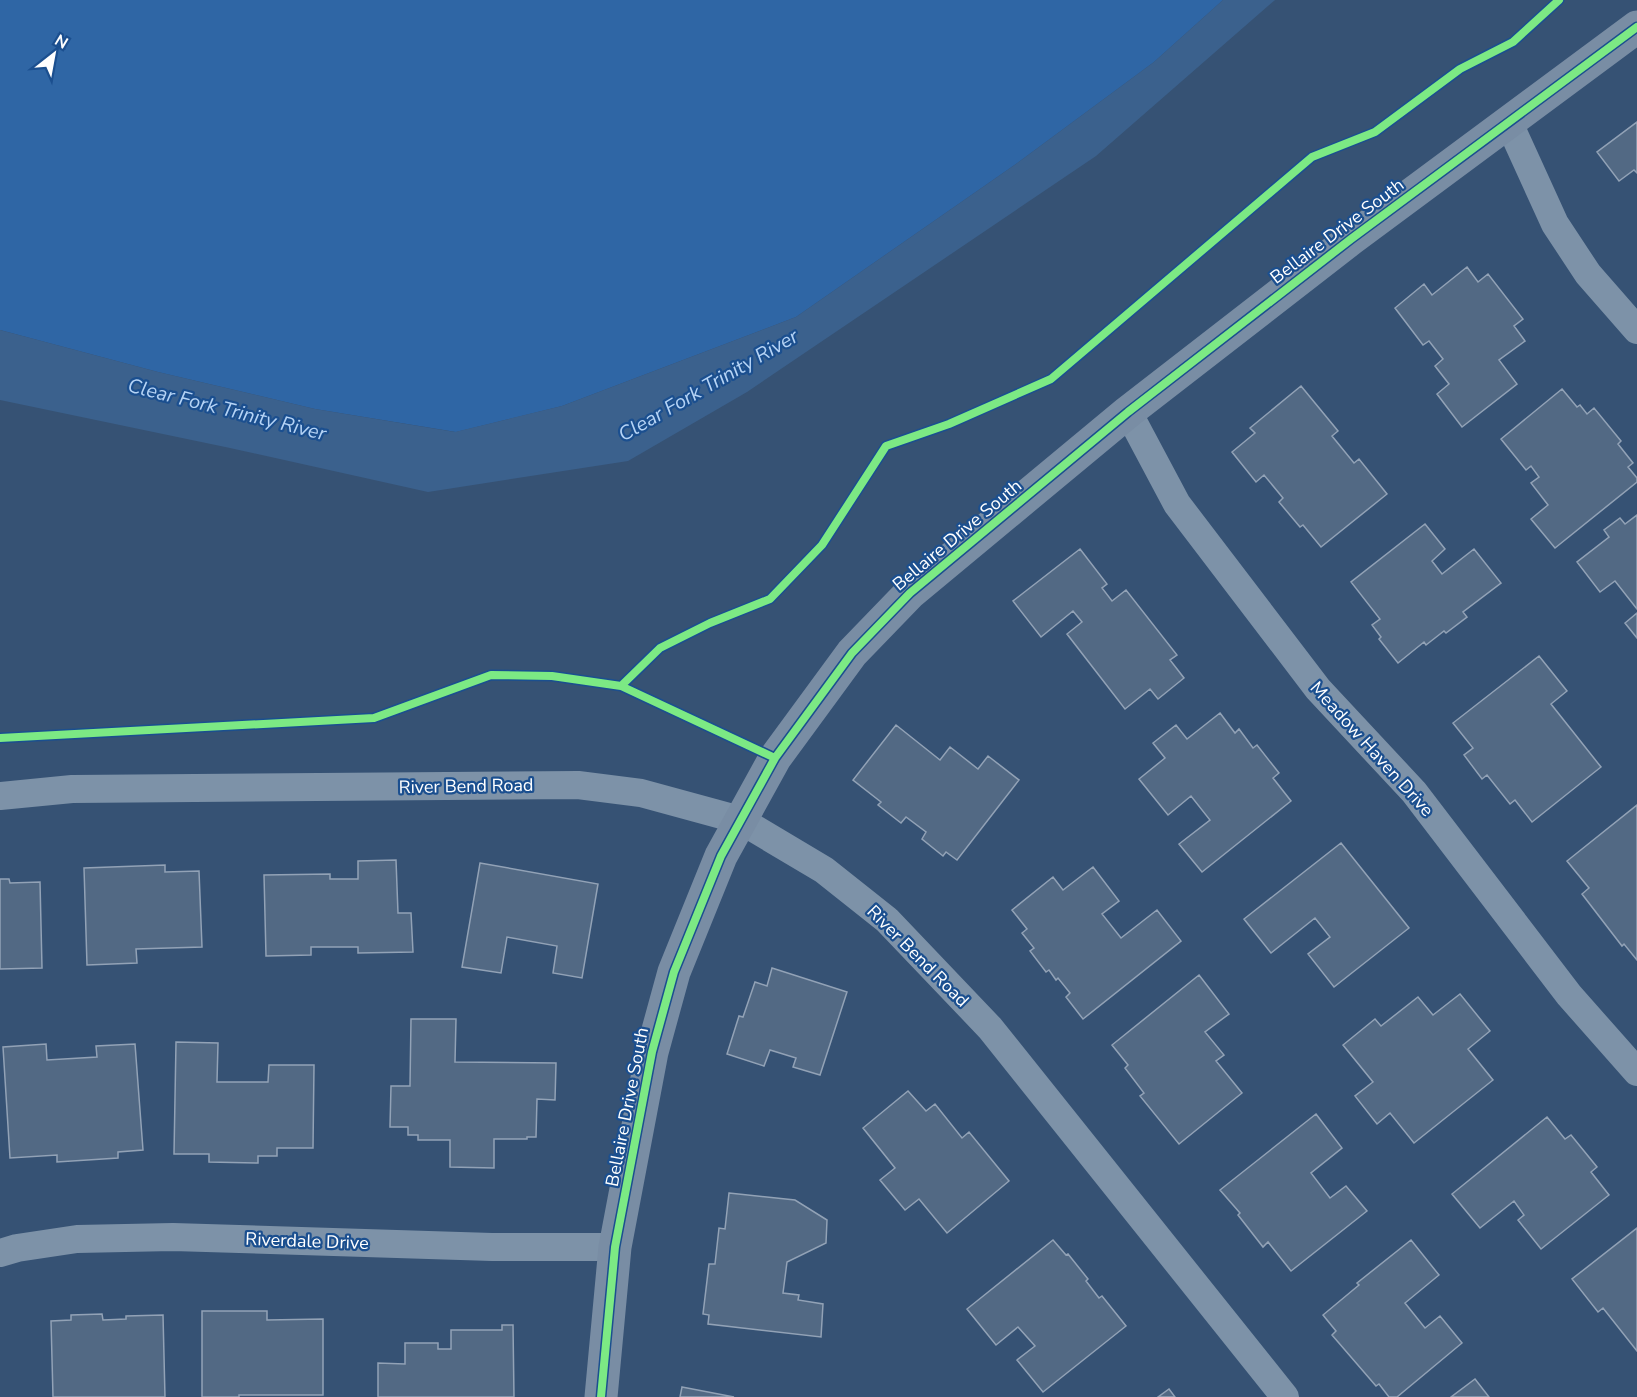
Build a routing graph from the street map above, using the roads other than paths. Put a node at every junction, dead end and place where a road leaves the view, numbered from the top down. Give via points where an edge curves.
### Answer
1 (1637, 27) edge
2 (1509, 123) junction
3 (1637, 330) edge
4 (1128, 412) junction
5 (0, 795) edge
6 (740, 820) junction
7 (1637, 1072) edge
8 (615, 1247) junction
9 (0, 1253) edge
10 (601, 1397) edge
11 (1285, 1397) edge

1 - 2 street, Bellaire Drive South
2 - 3 street via 1555,224 1588,274
2 - 4 street, Bellaire Drive South via 1351,239
4 - 6 street, Bellaire Drive South via 910,593 852,652 775,758
4 - 7 street, Meadow Haven Drive via 1177,504 1318,689 1414,792 1569,995
5 - 6 street, River Bend Road via 72,789 578,784 641,793
6 - 8 street, Bellaire Drive South via 721,856 674,972 652,1052
6 - 11 street, River Bend Road via 824,870 886,920 990,1028
8 - 9 street, Riverdale Drive via 173,1237 77,1239
8 - 10 street, Bellaire Drive South

